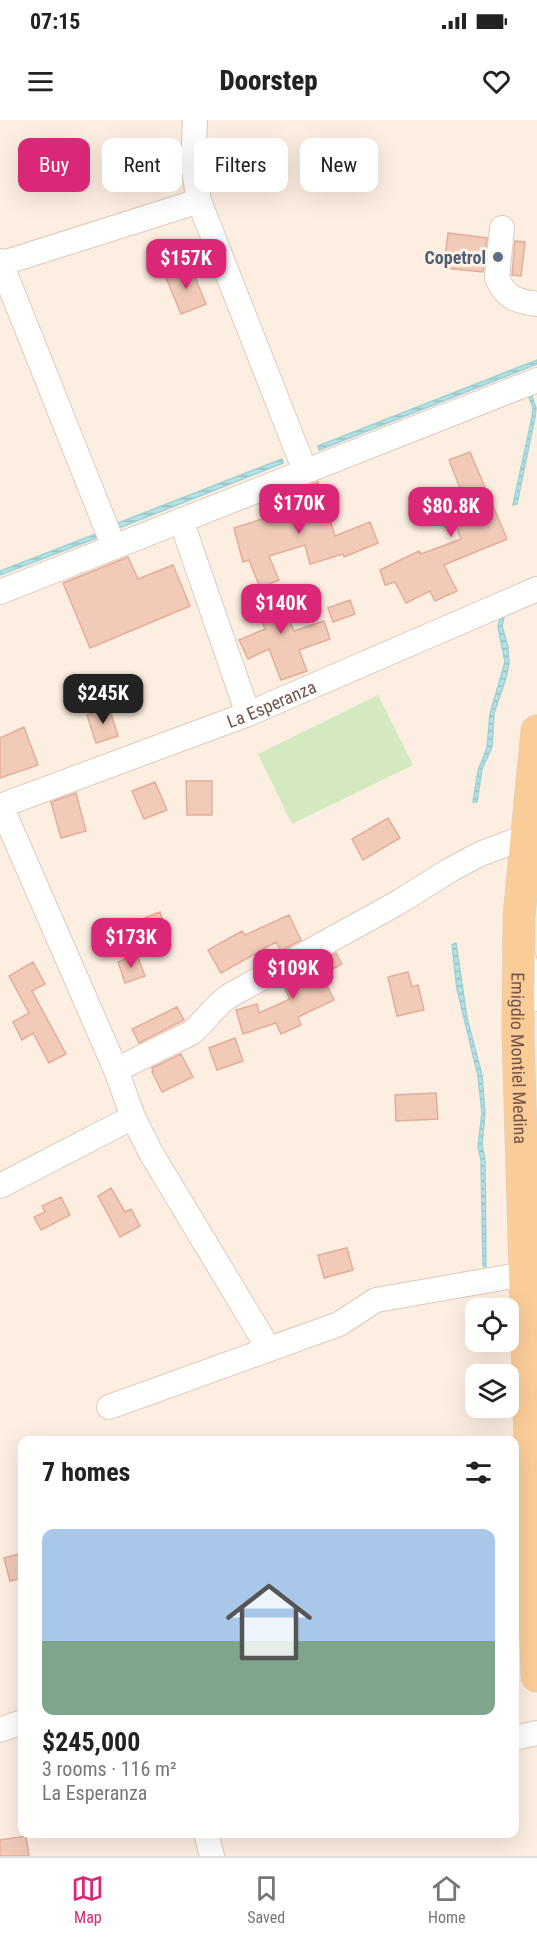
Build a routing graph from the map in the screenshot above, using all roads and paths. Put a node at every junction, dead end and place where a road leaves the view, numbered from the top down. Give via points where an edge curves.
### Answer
1 (195, 120) edge
2 (199, 201) junction
3 (502, 228) dead end
4 (0, 263) edge
5 (537, 304) edge
6 (537, 380) edge
7 (305, 471) junction
8 (181, 520) junction
9 (114, 547) junction
10 (537, 589) edge
11 (0, 592) edge
12 (248, 714) junction
13 (537, 731) edge
14 (0, 806) edge
15 (525, 837) junction
16 (518, 941) junction
17 (537, 999) edge
18 (116, 1070) junction
19 (133, 1117) junction
20 (0, 1186) edge
21 (525, 1274) junction
22 (268, 1349) junction
23 (109, 1407) dead end
24 (533, 1430) edge
25 (523, 1534) edge
26 (537, 1659) edge
27 (537, 1676) edge
28 (18, 1723) edge
29 (0, 1730) edge
30 (537, 1733) edge
31 (519, 1737) edge
32 (207, 1838) edge
33 (212, 1856) edge

1 - 2 street via 193,165
2 - 4 street
2 - 7 street
3 - 5 street via 497,278 500,285 516,301
4 - 9 street
6 - 7 street
7 - 8 street
8 - 9 street
8 - 12 street
9 - 11 street
10 - 12 street, La Esperanza
12 - 14 street, La Esperanza
13 - 15 main road, Emigdio Montiel Medina
14 - 18 street
15 - 16 main road, Emigdio Montiel Medina
15 - 18 street via 450,870 219,1002 191,1033
16 - 17 street
16 - 21 main road, Emigdio Montiel Medina
18 - 19 street
19 - 20 street
19 - 22 street
21 - 22 street via 376,1300 339,1324
21 - 24 main road, Emigdio Montiel Medina
22 - 23 street
24 - 25 main road, Emigdio Montiel Medina
25 - 26 main road, Emigdio Montiel Medina
26 - 27 main road, Emigdio Montiel Medina
28 - 29 street
30 - 31 street
32 - 33 street

